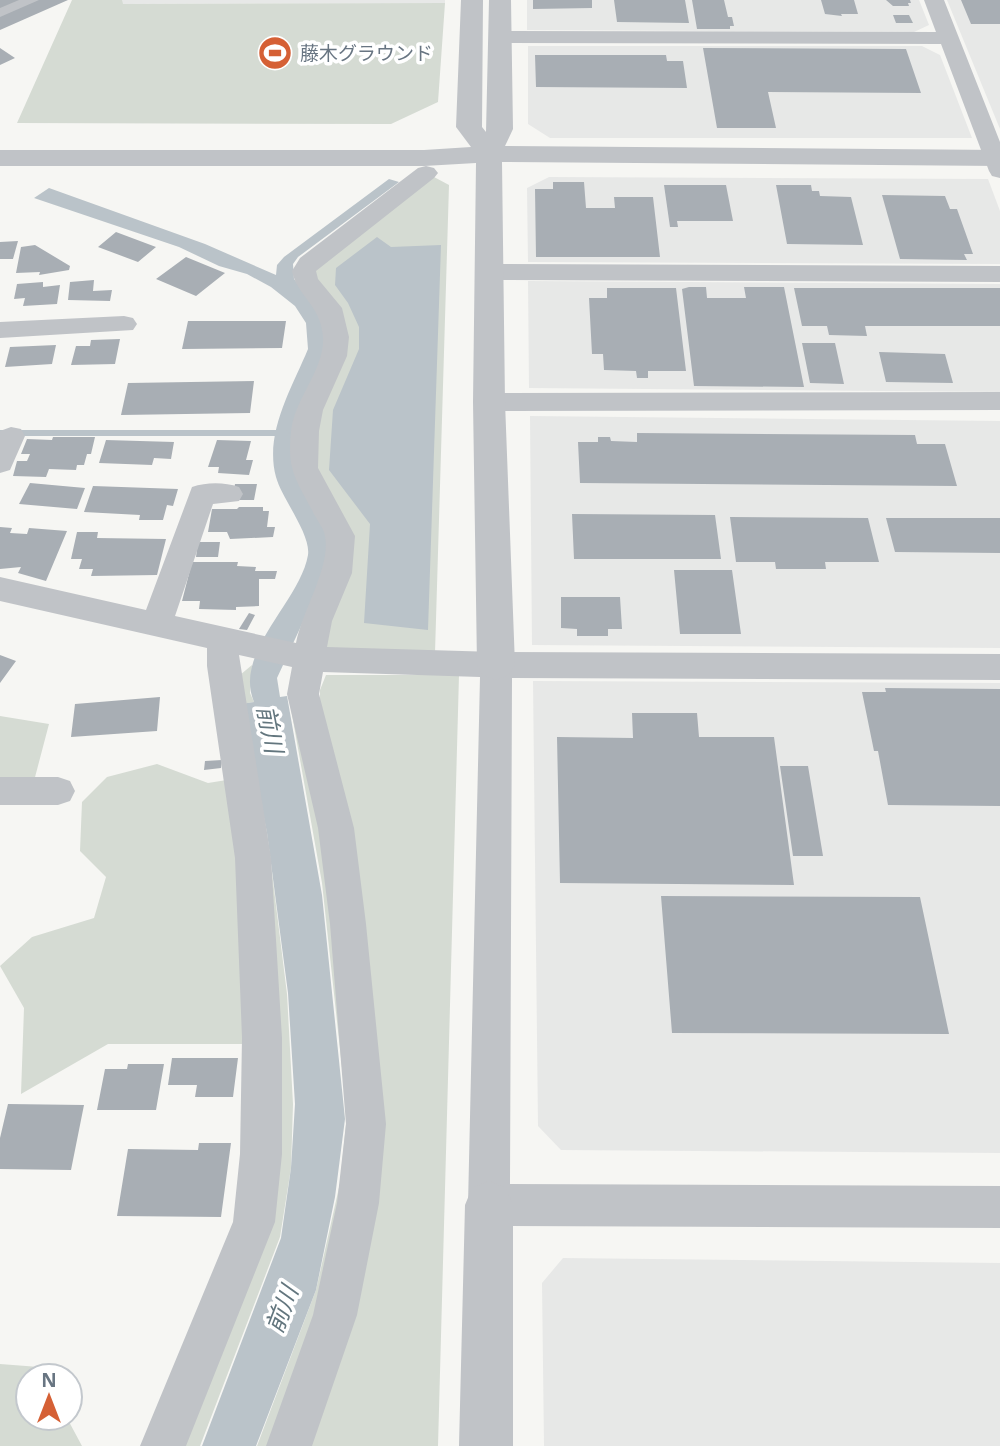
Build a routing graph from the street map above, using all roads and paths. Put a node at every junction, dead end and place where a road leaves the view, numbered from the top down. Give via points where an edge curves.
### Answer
1 (32, 0) edge
2 (472, 0) edge
3 (500, 0) edge
4 (934, 0) edge
5 (0, 13) edge
6 (500, 37) junction
7 (950, 38) junction
8 (0, 139) edge
9 (489, 154) junction
10 (0, 158) edge
11 (998, 162) edge
12 (426, 173) dead end
13 (489, 272) junction
14 (1000, 274) edge
15 (124, 324) dead end
16 (0, 330) edge
17 (1000, 401) edge
18 (489, 402) junction
19 (10, 436) dead end
20 (0, 463) edge
21 (229, 494) dead end
22 (0, 589) edge
23 (156, 625) junction
24 (240, 645) junction
25 (300, 658) junction
26 (496, 665) junction
27 (1000, 667) edge
28 (0, 791) edge
29 (58, 791) dead end
30 (489, 1205) junction
31 (1000, 1207) edge
32 (163, 1446) edge
33 (289, 1446) edge
34 (486, 1446) edge

1 - 5 street
2 - 9 street via 469,127
3 - 6 street
4 - 7 street
6 - 7 street
6 - 9 street via 500,129
7 - 11 street
8 - 9 street via 429,142
9 - 10 street via 424,159
9 - 11 street
9 - 13 street
12 - 25 street via 304,271 306,281 329,309 336,337 334,356 309,410 304,468 340,537 337,573
13 - 14 street
13 - 18 street
15 - 16 street
17 - 18 street
18 - 26 street
19 - 20 street
21 - 23 street via 202,494
22 - 23 street
23 - 24 street
24 - 25 street
24 - 32 street via 223,666 253,858 262,1038 261,1154 254,1222
25 - 26 street
25 - 33 street via 303,694 336,828 366,1124 358,1203 335,1315
26 - 27 street
26 - 30 street
28 - 29 street
30 - 31 street
30 - 34 street

